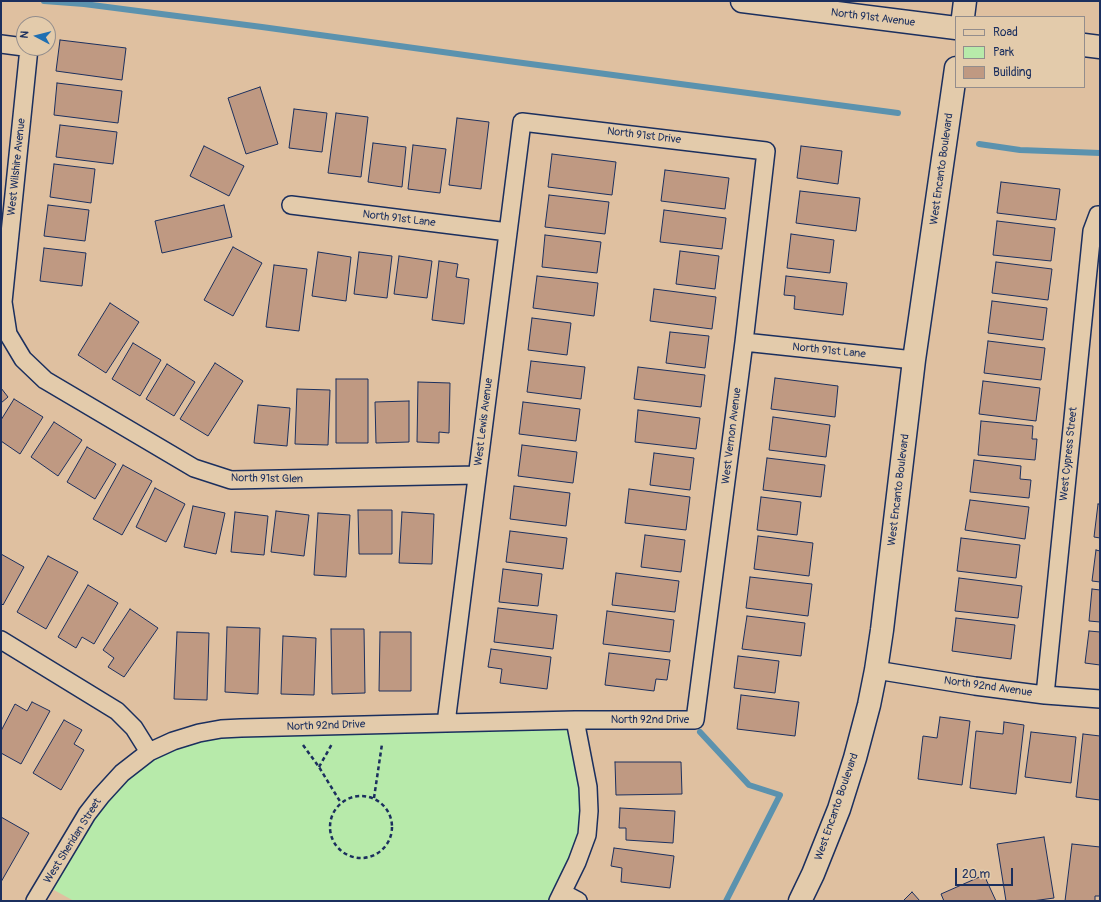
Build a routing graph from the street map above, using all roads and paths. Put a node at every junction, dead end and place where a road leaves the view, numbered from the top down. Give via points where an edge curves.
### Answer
1 (742, 1) edge
2 (965, 1) edge
3 (963, 16) edge
4 (955, 28) edge
5 (1, 44) edge
6 (1085, 45) edge
7 (16, 46) edge
8 (1100, 47) edge
9 (28, 56) edge
10 (955, 75) edge
11 (522, 122) joint
12 (766, 151) joint
13 (291, 205) dead end
14 (1099, 215) edge
15 (508, 232) junction
16 (8, 334) joint
17 (744, 342) junction
18 (914, 360) junction
19 (477, 475) junction
20 (1, 640) edge
21 (876, 670) junction
22 (1044, 695) junction
23 (1100, 699) edge
24 (575, 720) junction
25 (695, 720) joint
26 (446, 723) junction
27 (302, 744) dead end
28 (332, 744) dead end
29 (382, 744) dead end
30 (149, 752) junction
31 (319, 767) junction
32 (374, 798) junction
33 (341, 803) junction
34 (560, 897) edge
35 (35, 901) edge
36 (578, 901) edge
37 (800, 901) edge

1 - 4 street, North 91st Avenue
2 - 3 street
5 - 7 street
6 - 8 street
9 - 16 street, West Wilshire Avenue via 3,302
10 - 18 street, West Encanto Boulevard
11 - 12 street, North 91st Drive
11 - 15 street, West Lewis Avenue
12 - 17 street, West Vernon Avenue
13 - 15 street, North 91st Lane
14 - 22 street, West Cypress Street via 1092,231
15 - 19 street, West Lewis Avenue
16 - 19 street, North 91st Glen via 23,359 45,380 194,468 231,480
17 - 18 street, North 91st Lane
17 - 25 street, West Vernon Avenue
18 - 21 street, West Encanto Boulevard
19 - 26 street, West Lewis Avenue
20 - 30 street via 117,711 134,728
21 - 22 street, North 92nd Avenue
21 - 37 street, West Encanto Boulevard via 855,758 839,809
22 - 23 street, North 92nd Avenue
24 - 25 street, North 92nd Drive
24 - 26 street, North 92nd Drive
24 - 34 street via 588,787 586,835 577,862
26 - 30 street, North 92nd Drive via 221,730 199,733
27 - 31 path
28 - 31 path
29 - 32 path
30 - 35 street, West Sheridan Street via 122,773 87,814
31 - 33 path
32 - 33 path via 358,795
32 - 33 path via 386,807 392,830 384,848 368,857 350,856 335,845 331,836 330,819
34 - 36 street

